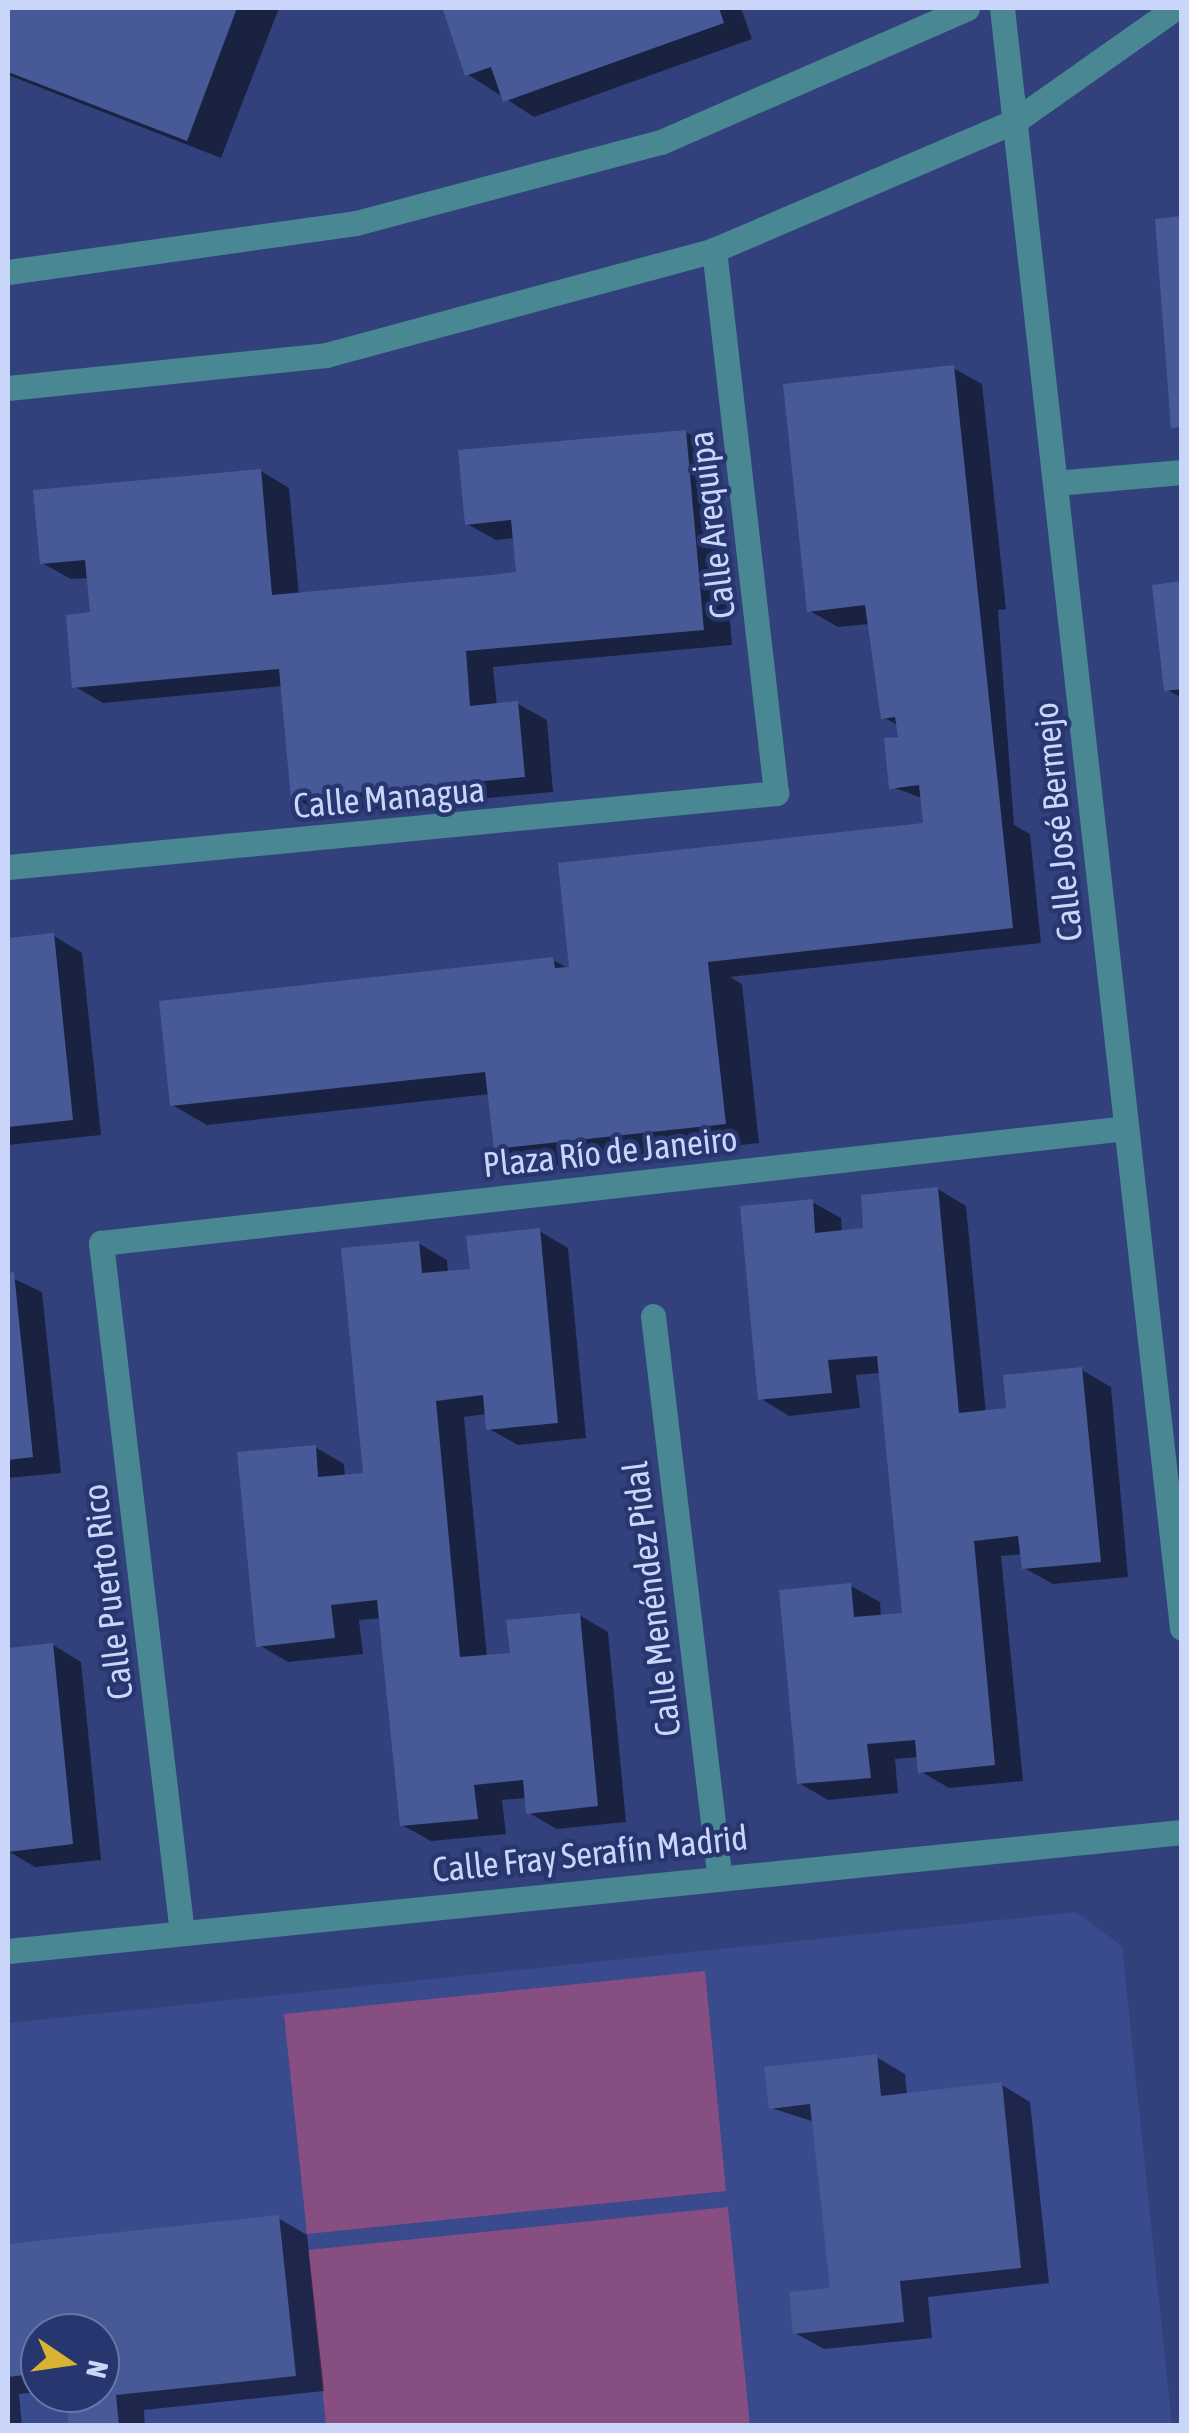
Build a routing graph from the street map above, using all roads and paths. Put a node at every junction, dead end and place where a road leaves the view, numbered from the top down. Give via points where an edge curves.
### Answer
1 (967, 8) edge
2 (1002, 8) edge
3 (1176, 8) edge
4 (1014, 122) junction
5 (714, 250) junction
6 (8, 272) edge
7 (8, 388) edge
8 (1182, 472) edge
9 (1055, 483) junction
10 (776, 792) joint
11 (8, 867) edge
12 (1126, 1128) junction
13 (101, 1243) joint
14 (653, 1316) dead end
15 (1182, 1628) edge
16 (1182, 1832) edge
17 (719, 1874) junction
18 (182, 1932) junction
19 (8, 1950) edge

1 - 6 street via 661,142 356,223
2 - 4 street, Calle José Bermejo
3 - 4 street
4 - 5 street
4 - 9 street, Calle José Bermejo
5 - 7 street via 326,355
5 - 10 street, Calle Arequipa
8 - 9 street
9 - 12 street, Calle José Bermejo
10 - 11 street, Calle Managua
12 - 13 street, Plaza Río de Janeiro
12 - 15 street, Calle José Bermejo
13 - 18 street, Calle Puerto Rico
14 - 17 street, Calle Menéndez Pidal
16 - 17 street, Calle Fray Serafín Madrid
17 - 18 street, Calle Fray Serafín Madrid
18 - 19 street, Calle Fray Serafín Madrid

